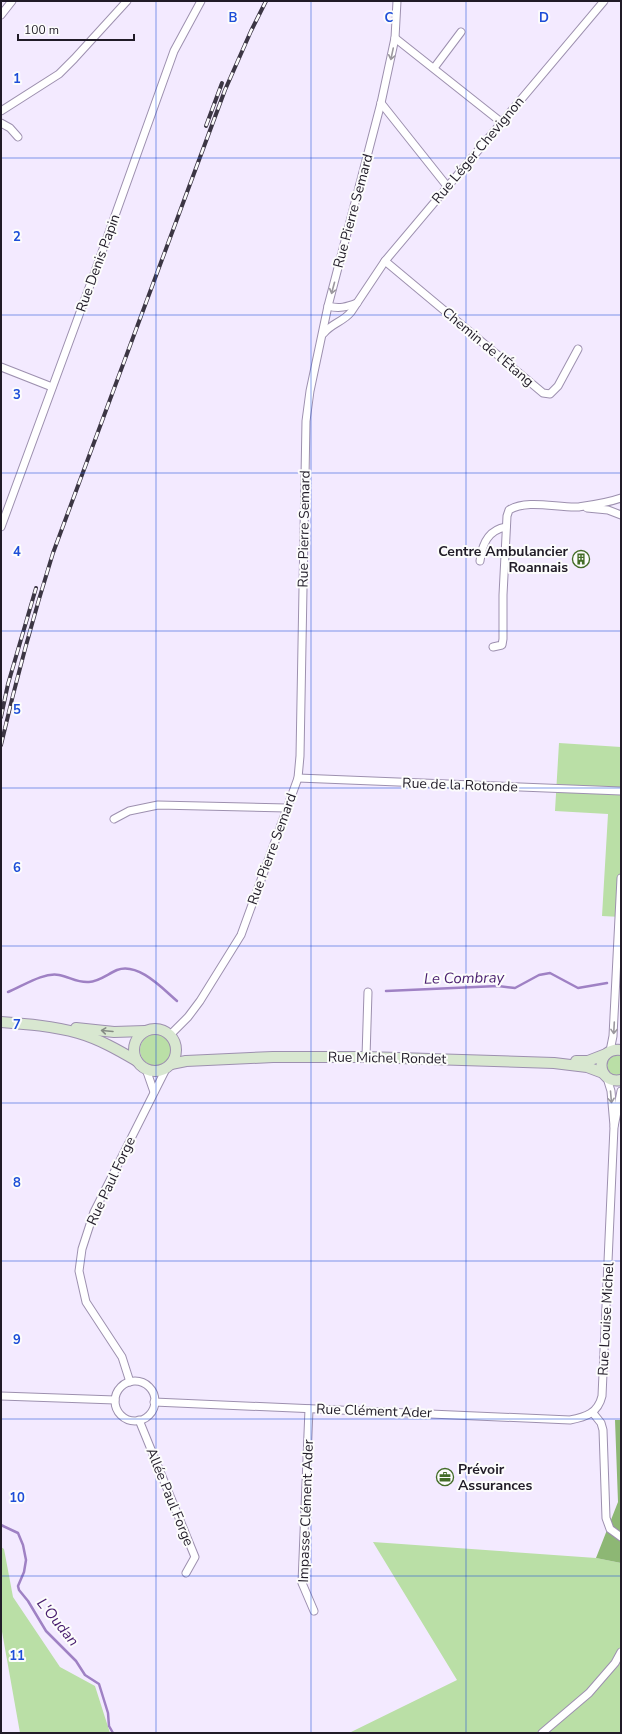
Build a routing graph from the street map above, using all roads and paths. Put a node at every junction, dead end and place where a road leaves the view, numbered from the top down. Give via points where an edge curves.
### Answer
1 (12, 1) edge
2 (128, 1) edge
3 (201, 1) edge
4 (398, 1) edge
5 (604, 1) edge
6 (1, 16) edge
7 (461, 32) dead end
8 (395, 38) junction
9 (434, 68) junction
10 (381, 103) junction
11 (1, 111) edge
12 (502, 122) junction
13 (1, 123) edge
14 (18, 137) dead end
15 (447, 186) junction
16 (386, 262) junction
17 (356, 303) junction
18 (328, 306) junction
19 (337, 322) junction
20 (323, 335) junction
21 (578, 349) dead end
22 (1, 367) edge
23 (52, 387) junction
24 (621, 498) edge
25 (577, 507) junction
26 (621, 515) edge
27 (1, 527) edge
28 (506, 527) junction
29 (480, 561) dead end
30 (493, 648) dead end
31 (298, 778) junction
32 (621, 791) edge
33 (287, 808) junction
34 (114, 820) dead end
35 (621, 878) edge
36 (368, 992) dead end
37 (1, 1022) edge
38 (46, 1027) junction
39 (146, 1031) junction
40 (170, 1035) junction
41 (176, 1045) junction
42 (621, 1050) edge
43 (608, 1052) junction
44 (366, 1057) junction
45 (220, 1059) junction
46 (137, 1061) junction
47 (554, 1063) junction
48 (168, 1066) junction
49 (146, 1069) junction
50 (605, 1075) junction
51 (621, 1080) edge
52 (621, 1091) edge
53 (154, 1092) junction
54 (614, 1127) junction
55 (130, 1382) junction
56 (1, 1396) edge
57 (115, 1400) junction
58 (154, 1402) junction
59 (309, 1408) junction
60 (593, 1413) junction
61 (139, 1420) junction
62 (621, 1537) edge
63 (186, 1573) dead end
64 (314, 1611) dead end
65 (621, 1652) edge
66 (542, 1733) edge

1 - 6 street
2 - 11 street via 59,74
3 - 23 street, Rue Denis Papin via 174,51
4 - 8 street, Rue Pierre Semard
5 - 12 street, Rue Léger Chevignon
7 - 9 street
8 - 9 street
8 -> 10 street, Rue Pierre Semard
9 - 12 street
10 - 15 street
10 -> 18 street, Rue Pierre Semard
12 - 15 street, Rue Léger Chevignon
13 - 14 street
15 - 16 street, Rue Léger Chevignon
16 - 17 street, Rue Léger Chevignon
16 - 21 street, Chemin de l'Étang via 543,393 550,394 558,386
17 - 18 street via 346,307
17 - 19 street, Rue Léger Chevignon via 345,319
18 - 19 street
18 - 20 street, Rue Pierre Semard
19 - 20 street, Rue Léger Chevignon
20 - 31 street, Rue Pierre Semard via 306,420 301,748
22 - 23 street
23 - 27 street, Rue Denis Papin
24 - 25 street
25 - 26 street via 608,510
25 - 28 street via 520,505 509,510
28 - 29 street via 491,533 482,546
28 - 30 street via 503,639 502,645
31 - 32 street, Rue de la Rotonde
31 - 33 street, Rue Pierre Semard
33 - 34 street via 158,805 129,811
33 - 40 street, Rue Pierre Semard via 241,935 200,1001
35 -> 43 street via 613,1036
36 - 44 street
37 - 38 street
39 -> 38 street via 114,1032
38 - 46 street via 90,1037
39 - 40 street via 158,1029
39 - 46 street via 140,1035 134,1046
40 - 41 street
41 - 45 street, Rue Michel Rondet via 189,1056
41 - 48 street via 176,1056
42 - 43 street, Rue Michel Rondet
43 - 47 street, Rue Michel Rondet via 588,1061
43 - 50 street via 601,1063
44 - 45 street, Rue Michel Rondet
44 - 47 street, Rue Michel Rondet
45 - 48 street, Rue Michel Rondet via 186,1061
46 - 49 street
47 - 50 street, Rue Michel Rondet via 587,1067
48 - 49 street via 159,1071
48 - 53 street, Rue Paul Forge
49 - 53 street
50 - 51 street, Rue Michel Rondet via 615,1081
50 -> 54 street, Rue Louise Michel via 611,1091
52 - 54 street, Rue Louise Michel
53 - 55 street, Rue Paul Forge via 94,1212 82,1249 79,1271 86,1302 122,1357
54 - 60 street, Rue Louise Michel via 602,1396
55 - 57 street via 118,1390
55 - 58 street via 137,1381 147,1386 152,1391
56 - 57 street
57 - 61 street via 115,1406 121,1415 126,1419
58 - 59 street, Rue Clément Ader
58 - 61 street via 151,1412
59 - 60 street, Rue Clément Ader via 570,1420
59 - 64 street, Impasse Clément Ader via 302,1583
60 - 62 street via 603,1430 606,1518 610,1529
61 - 63 street, Allée Paul Forge via 195,1557
65 - 66 street via 615,1663 589,1693

